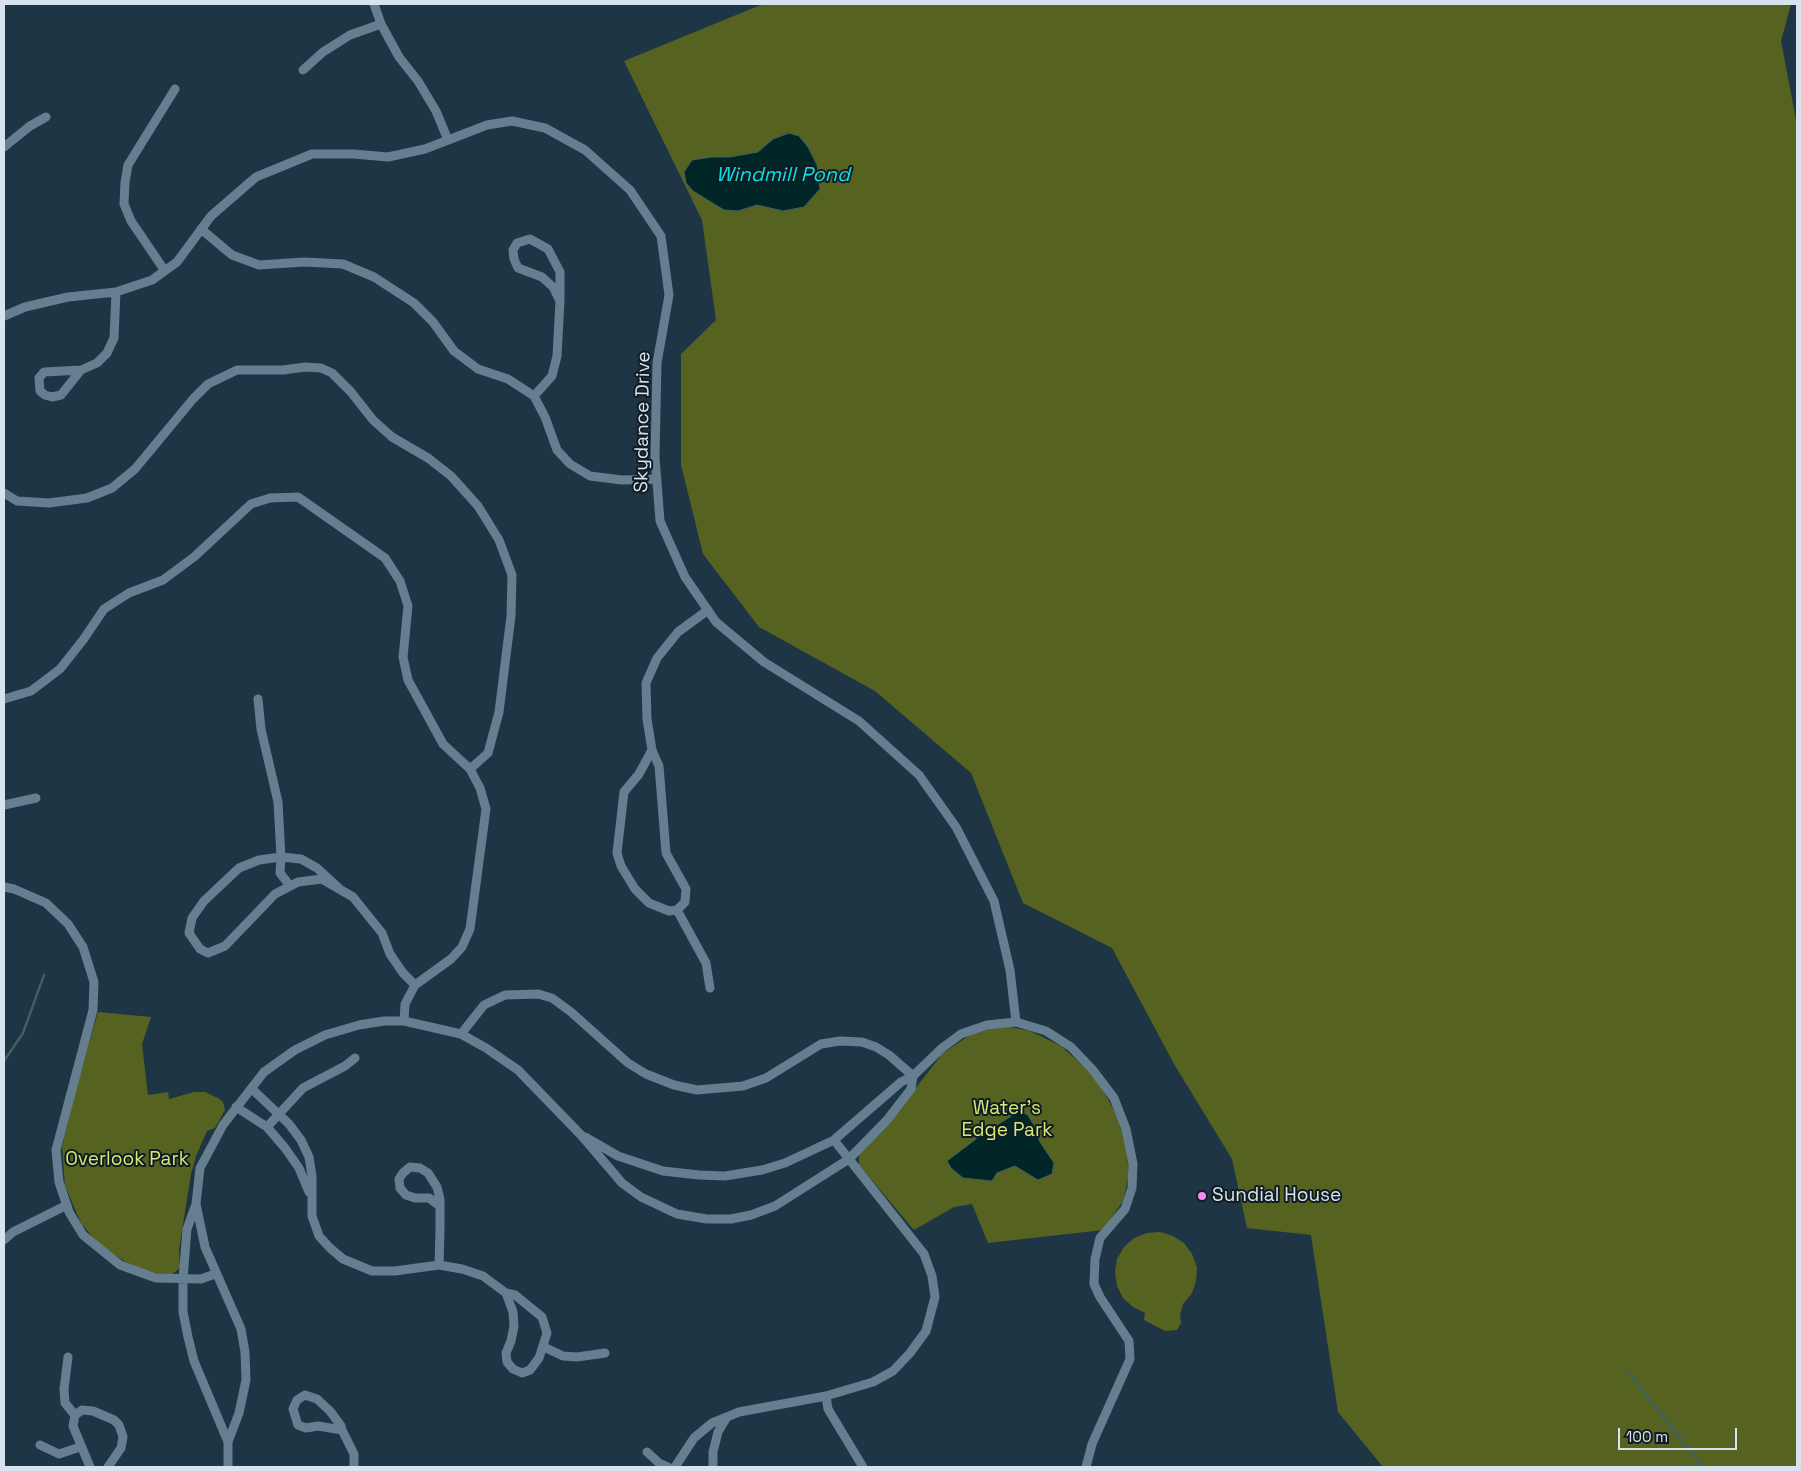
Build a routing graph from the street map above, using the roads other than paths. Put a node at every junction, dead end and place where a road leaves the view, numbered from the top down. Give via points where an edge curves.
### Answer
1 (374, 4) edge
2 (381, 24) junction
3 (303, 70) dead end
4 (175, 89) dead end
5 (46, 117) dead end
6 (448, 140) junction
7 (4, 147) edge
8 (201, 229) junction
9 (165, 271) junction
10 (116, 292) junction
11 (560, 301) junction
12 (4, 316) edge
13 (81, 370) junction
14 (534, 396) junction
15 (657, 478) junction
16 (4, 493) edge
17 (708, 610) junction
18 (4, 698) edge
19 (258, 699) dead end
20 (652, 750) junction
21 (470, 769) junction
22 (36, 798) dead end
23 (4, 805) edge
24 (281, 857) junction
25 (290, 886) junction
26 (4, 887) edge
27 (342, 891) junction
28 (677, 910) junction
29 (415, 985) junction
30 (710, 988) dead end
31 (404, 1020) junction
32 (1016, 1022) junction
33 (461, 1034) junction
34 (355, 1058) dead end
35 (912, 1076) junction
36 (252, 1089) junction
37 (236, 1107) junction
38 (278, 1114) junction
39 (267, 1127) junction
40 (581, 1135) junction
41 (834, 1140) junction
42 (849, 1159) junction
43 (310, 1195) junction
44 (196, 1204) junction
45 (67, 1205) junction
46 (440, 1206) junction
47 (4, 1240) edge
48 (439, 1265) junction
49 (215, 1274) junction
50 (183, 1279) junction
51 (506, 1293) junction
52 (544, 1347) junction
53 (605, 1353) dead end
54 (68, 1357) dead end
55 (826, 1396) junction
56 (75, 1415) junction
57 (727, 1417) junction
58 (342, 1430) junction
59 (228, 1442) junction
60 (40, 1446) dead end
61 (80, 1446) junction
62 (647, 1452) dead end
63 (90, 1467) edge
64 (108, 1467) edge
65 (228, 1467) edge
66 (354, 1467) edge
67 (668, 1467) edge
68 (675, 1467) edge
69 (714, 1467) edge
70 (863, 1467) edge
71 (1086, 1467) edge

1 - 2 street
2 - 3 street via 350,35
2 - 6 street via 436,111
4 - 9 street via 128,165 125,182 124,204 131,221
5 - 7 street
6 - 8 street, Skydance Drive via 388,157 312,154 284,164 256,177 211,216
6 - 15 street, Skydance Drive via 488,125 512,121 545,128 585,150 630,190 661,236 668,295 657,363
8 - 9 street, Skydance Drive via 177,262
8 - 14 street via 232,255 259,265 343,264 374,277 414,303 434,322 454,351 478,369 508,379
9 - 10 street, Skydance Drive via 152,280
10 - 12 street, Skydance Drive via 68,297 25,307
10 - 13 street via 114,338 107,353 97,363
11 - 11 street via 560,272 548,249 530,239 517,243 513,250 518,268 542,277 553,287
11 - 14 street via 557,356 552,376
13 - 13 street via 44,372 39,378 40,390 45,395 61,395
14 - 15 street via 557,450 570,464 590,476 622,480
15 - 17 street, Skydance Drive via 660,521 685,577
16 - 21 street via 18,501 49,503 87,498 112,488 135,470 193,398 208,384 237,370 283,370 305,366 332,373 373,420 392,437 451,476 478,506 499,540 512,575 512,616 499,712 488,754
17 - 20 street via 678,632 657,658 646,683
17 - 32 street, Skydance Drive via 716,622 764,662 859,720 919,774 956,827 994,901 1010,970
18 - 21 street via 31,690 60,669 104,609 129,593 169,576 251,504 270,498 298,497 386,560 400,581 408,606 403,658 408,680 443,744
19 - 24 street via 261,729 278,802
20 - 28 street via 659,766 666,853 686,889 685,902
20 - 28 street via 624,792 617,853 635,889 649,903 669,911
21 - 29 street via 486,809 470,929 462,948
22 - 23 street
24 - 25 street via 280,873
24 - 25 street via 259,860 239,868 204,901 192,918 190,933 200,949 208,953 225,946 275,894
24 - 27 street via 301,859 317,868
25 - 27 street via 322,879
26 - 45 street via 46,903 68,924 83,947 94,982 93,1010 56,1150 59,1182
27 - 29 street via 353,897 382,932 390,954
28 - 30 street via 706,964
29 - 31 street via 405,1004
31 - 33 street
31 - 36 street via 359,1025 325,1036 295,1050 264,1072
32 - 35 street via 987,1025 962,1034
32 - 71 street via 1046,1031 1071,1047 1092,1069 1114,1098 1126,1129 1133,1164 1132,1188 1125,1209 1100,1238 1094,1259 1094,1284 1128,1341 1130,1360 1092,1444
33 - 35 street via 484,1005 505,995 538,994 552,998 571,1012 628,1063 674,1085 697,1090 743,1086 766,1078 821,1044 840,1040 876,1047
33 - 40 street via 518,1070
34 - 38 street via 303,1088
35 - 41 street
35 - 42 street via 911,1089 888,1120
36 - 37 street
36 - 38 street
37 - 39 street
37 - 44 street via 200,1168
38 - 39 street
38 - 43 street via 301,1140 309,1157
39 - 43 street via 299,1168
40 - 41 street via 618,1156 644,1166 726,1176 785,1163
40 - 42 street via 622,1183 641,1197 677,1214 707,1219 751,1215 775,1206
41 - 42 street
42 - 55 street via 924,1254 935,1297 926,1331 892,1371 858,1388
43 - 48 street via 312,1216 319,1236 343,1259 372,1271
44 - 49 street via 205,1247
44 - 50 street via 187,1228
45 - 47 street via 13,1232
45 - 50 street via 83,1235 120,1265 156,1278
46 - 46 street via 437,1187 428,1173 410,1167 403,1173 400,1188 406,1195 429,1198
46 - 48 street
48 - 51 street via 484,1276
49 - 50 street via 201,1279
49 - 59 street via 241,1328 245,1352 246,1380
50 - 59 street via 183,1312 194,1361
51 - 52 street via 515,1295 542,1317 547,1333
51 - 52 street via 514,1326 506,1353 507,1362 513,1370 522,1373 530,1370
52 - 53 street via 563,1356
54 - 56 street via 65,1403
55 - 57 street
55 - 70 street via 828,1409
56 - 61 street via 73,1426
56 - 64 street via 82,1410 93,1411 114,1420 119,1426 123,1437 121,1448
57 - 68 street via 712,1423 694,1438
57 - 69 street via 718,1432 713,1452
58 - 58 street via 330,1411 317,1399 305,1395 292,1409 298,1425
58 - 66 street via 354,1454
59 - 65 street
60 - 61 street via 59,1454
61 - 63 street
62 - 67 street

